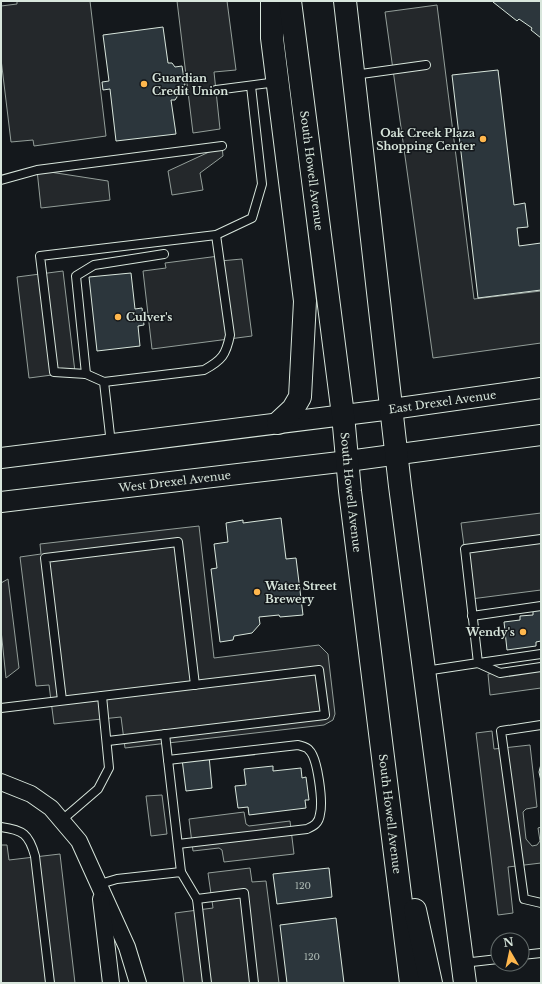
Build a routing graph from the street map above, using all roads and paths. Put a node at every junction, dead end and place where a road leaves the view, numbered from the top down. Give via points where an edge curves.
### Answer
1 (272, 1) edge
2 (290, 1) edge
3 (345, 1) edge
4 (426, 65) dead end
5 (354, 75) junction
6 (289, 81) junction
7 (251, 86) junction
8 (216, 90) dead end
9 (222, 146) dead end
10 (1, 180) edge
11 (216, 235) junction
12 (164, 254) dead end
13 (86, 374) junction
14 (104, 382) junction
15 (541, 388) edge
16 (392, 409) junction
17 (343, 415) junction
18 (278, 423) junction
19 (541, 435) edge
20 (111, 444) junction
21 (397, 455) junction
22 (1, 458) edge
23 (348, 461) junction
24 (1, 502) edge
25 (541, 539) edge
26 (541, 606) edge
27 (472, 616) junction
28 (541, 654) edge
29 (478, 663) junction
30 (541, 667) edge
31 (423, 671) junction
32 (195, 685) junction
33 (102, 696) junction
34 (62, 700) junction
35 (1, 708) edge
36 (541, 725) edge
37 (165, 734) junction
38 (108, 741) junction
39 (168, 760) junction
40 (1, 782) edge
41 (62, 820) junction
42 (1, 827) edge
43 (394, 834) junction
44 (178, 844) junction
45 (181, 872) junction
46 (100, 884) junction
47 (197, 899) junction
48 (541, 904) edge
49 (541, 953) edge
50 (530, 954) edge
51 (490, 961) edge
52 (463, 973) edge
53 (50, 983) edge
54 (111, 983) edge
55 (138, 983) edge
56 (207, 983) edge
57 (254, 983) edge
58 (411, 983) edge
59 (431, 983) edge

1 - 6 main road via 272,38
2 - 6 main road, South Howell Avenue
3 - 5 main road
4 - 5 lane
5 - 16 main road
6 - 7 lane
6 - 17 main road, South Howell Avenue
6 - 18 main road via 305,301 300,398 293,409
7 - 8 lane
7 - 11 lane via 262,184 252,218
9 - 10 lane via 37,170
11 - 13 lane via 40,256 54,372
11 - 14 lane via 230,335 227,349 219,362 204,370
12 - 13 lane via 94,265 76,276
13 - 14 lane
14 - 20 lane
15 - 16 street, East Drexel Avenue
16 - 17 street, East Drexel Avenue
16 - 21 main road
17 - 18 street
17 - 23 main road, South Howell Avenue
18 - 20 street
19 - 21 street
20 - 22 street
21 - 23 street
21 - 31 main road
23 - 24 street, West Drexel Avenue
23 - 43 main road, South Howell Avenue
25 - 27 lane via 465,549
26 - 27 lane
27 - 29 lane
28 - 29 lane
29 - 30 lane via 500,673
29 - 31 lane
31 - 52 main road
32 - 33 lane
32 - 34 lane via 178,542 45,558
32 - 37 lane via 319,670 325,715
33 - 34 lane
33 - 38 lane
34 - 35 lane
36 - 48 lane via 501,731 524,899
37 - 38 lane
37 - 39 lane
38 - 41 lane via 109,768 98,789
39 - 44 lane
39 - 44 lane via 298,745 309,749 315,758 321,804 316,825 307,829
40 - 41 street via 31,794 51,808
41 - 46 street via 79,841
42 - 53 lane via 19,829 31,841
43 - 58 main road, South Howell Avenue
43 - 59 main road via 419,926
44 - 45 lane
45 - 46 lane via 117,879
45 - 47 lane
46 - 54 street
46 - 55 street via 127,947
47 - 56 lane
47 - 57 lane via 244,893
49 - 50 lane
51 - 52 lane

